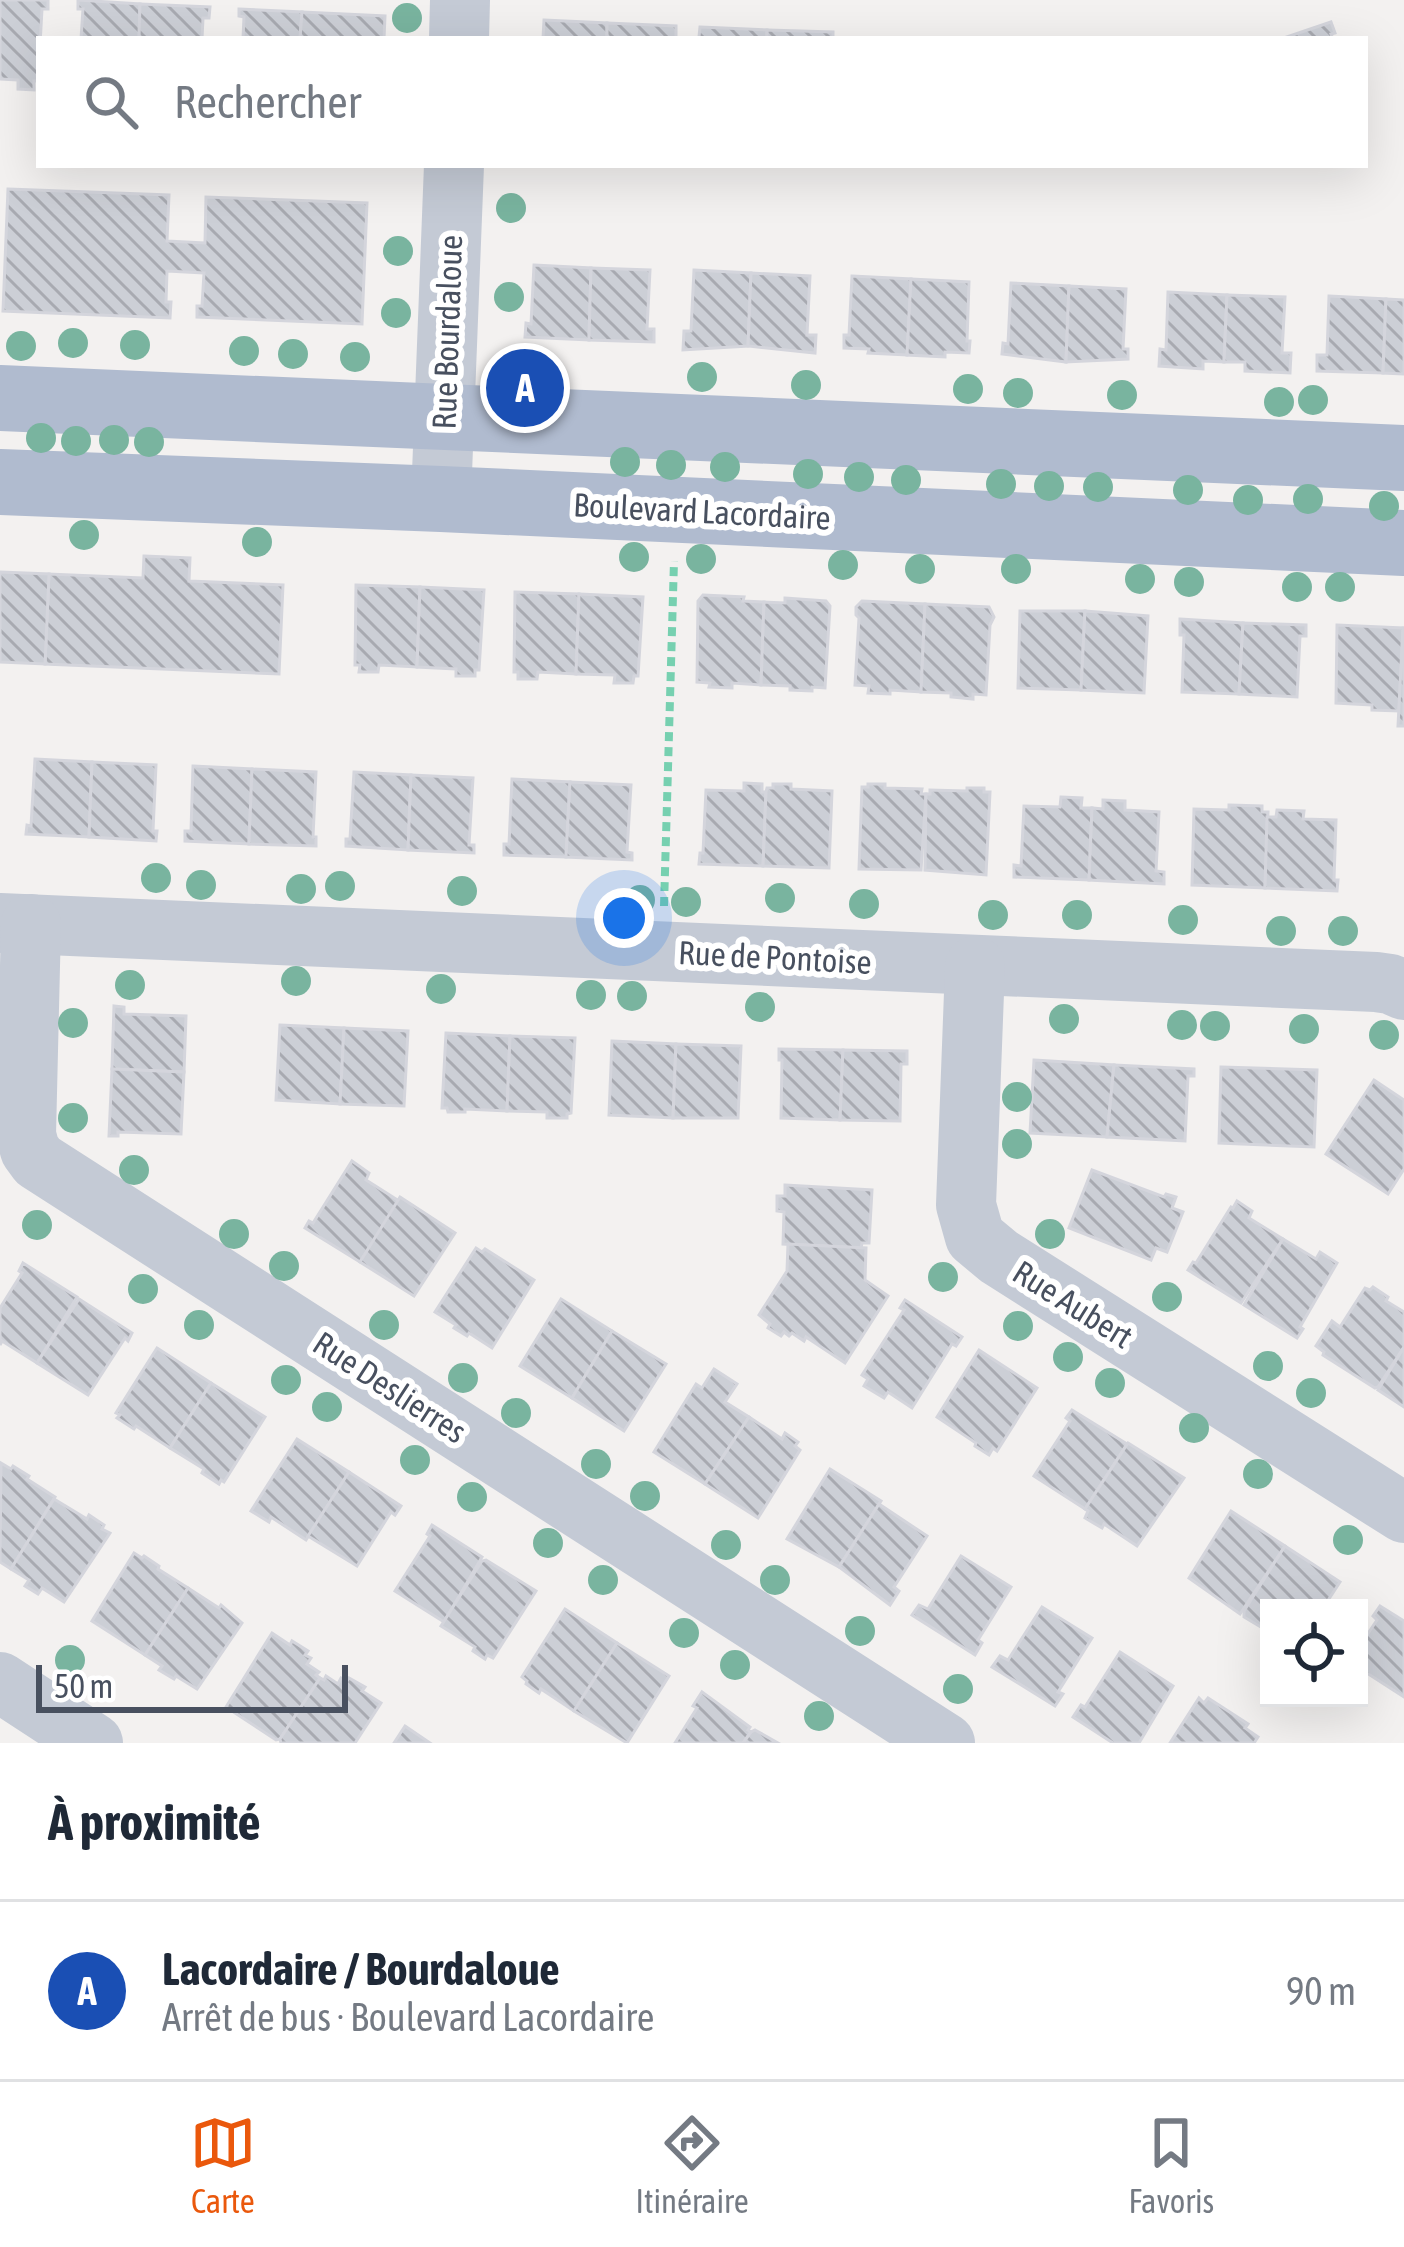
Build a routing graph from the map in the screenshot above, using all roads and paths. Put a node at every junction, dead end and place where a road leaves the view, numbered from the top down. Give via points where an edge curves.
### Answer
1 (460, 0) edge
2 (459, 36) edge
3 (454, 168) edge
4 (0, 398) edge
5 (444, 415) junction
6 (1404, 458) edge
7 (0, 482) edge
8 (441, 499) junction
9 (1404, 543) edge
10 (675, 548) dead end
11 (664, 913) dead end
12 (16, 923) edge
13 (975, 966) junction
14 (1404, 990) edge
15 (1404, 1513) edge
16 (0, 1682) edge
17 (93, 1743) edge
18 (945, 1743) edge

1 - 2 street
3 - 5 street, Rue Bourdaloue
4 - 5 main road
5 - 6 main road
5 - 8 street, Rue Bourdaloue
7 - 8 main road, Boulevard Lacordaire
8 - 9 main road, Boulevard Lacordaire
10 - 11 path
12 - 13 street, Rue de Pontoise
12 - 18 street, Rue Deslierres via 26,1135 38,1160
13 - 14 street, Rue de Pontoise via 1376,982
13 - 15 street, Rue Aubert via 966,1205 975,1237
16 - 17 street

